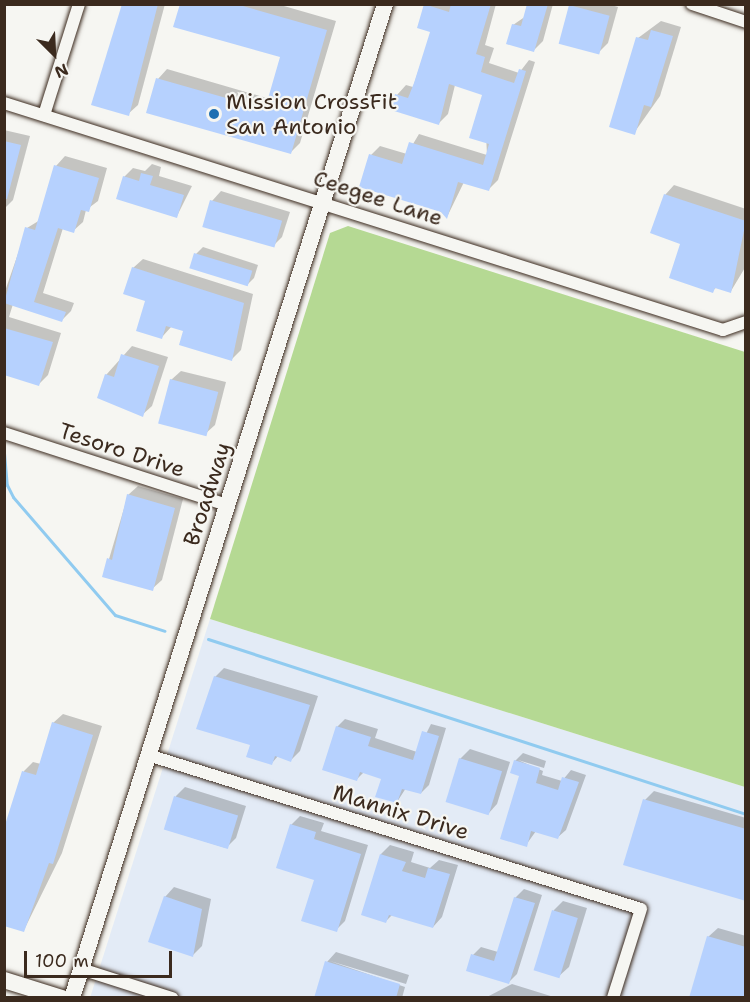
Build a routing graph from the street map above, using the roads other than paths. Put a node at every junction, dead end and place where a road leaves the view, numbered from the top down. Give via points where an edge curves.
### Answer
1 (79, 4) edge
2 (385, 4) edge
3 (692, 4) edge
4 (746, 22) edge
5 (4, 103) edge
6 (44, 115) junction
7 (323, 202) junction
8 (742, 325) edge
9 (4, 433) edge
10 (227, 505) junction
11 (148, 754) junction
12 (81, 969) junction
13 (4, 980) edge
14 (62, 998) edge
15 (72, 998) edge
16 (172, 998) edge
17 (614, 998) edge

1 - 6 street
2 - 7 main road, Broadway
3 - 4 street
5 - 6 street, Ceegee Lane
6 - 7 street, Ceegee Lane
7 - 8 street, Ceegee Lane via 723,330
7 - 10 main road, Broadway
9 - 10 street, Tesoro Drive
10 - 11 main road, Broadway
11 - 12 main road, Broadway
11 - 17 street, Mannix Drive via 641,909
12 - 15 main road, Broadway
12 - 16 street
13 - 14 main road

